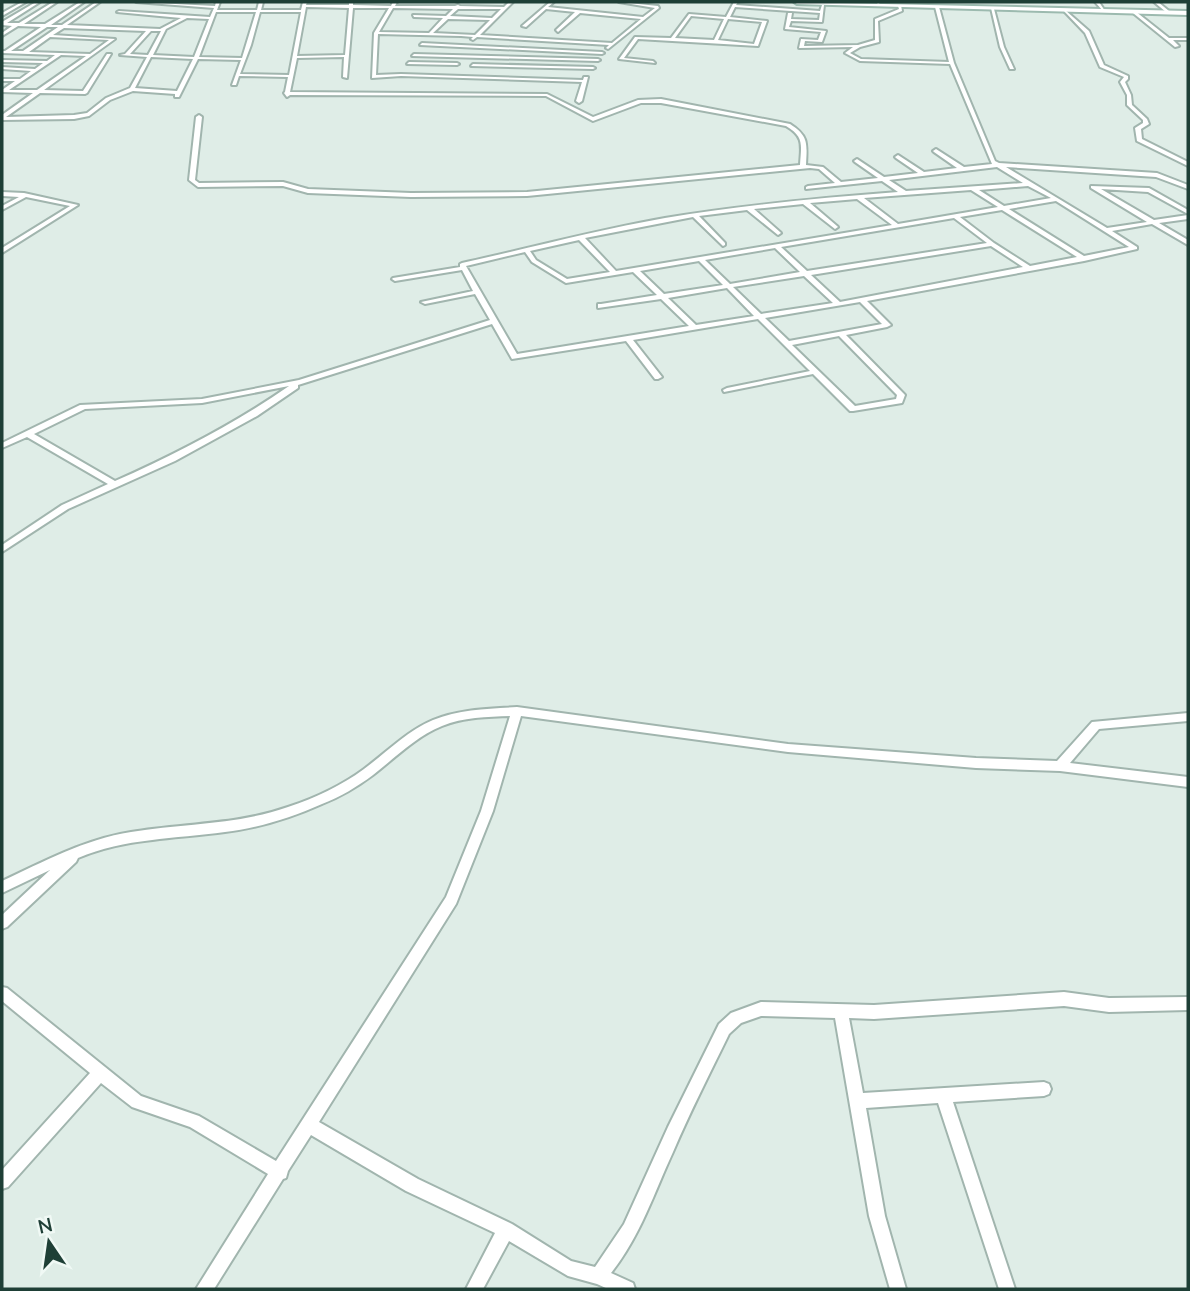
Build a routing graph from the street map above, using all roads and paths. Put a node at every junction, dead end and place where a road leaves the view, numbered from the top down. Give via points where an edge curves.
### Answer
1 (24, 2) edge
2 (38, 2) edge
3 (55, 2) edge
4 (82, 2) edge
5 (97, 2) edge
6 (138, 2) edge
7 (146, 2) edge
8 (261, 2) edge
9 (462, 2) edge
10 (510, 2) edge
11 (552, 2) edge
12 (620, 2) edge
13 (664, 2) edge
14 (785, 2) edge
15 (797, 2) edge
16 (836, 2) edge
17 (1059, 2) edge
18 (1097, 2) edge
19 (1156, 2) edge
20 (823, 3) edge
21 (878, 3) edge
22 (186, 4) edge
23 (351, 4) edge
24 (395, 4) edge
25 (735, 4) edge
26 (304, 6) edge
27 (900, 6) junction
28 (217, 7) edge
29 (457, 7) junction
30 (658, 7) junction
31 (937, 7) junction
32 (503, 8) junction
33 (545, 8) junction
34 (610, 8) junction
35 (992, 9) junction
36 (788, 10) junction
37 (1066, 10) junction
38 (1104, 10) junction
39 (1167, 10) junction
40 (258, 11) junction
41 (119, 12) dead end
42 (578, 12) junction
43 (822, 12) junction
44 (1134, 12) junction
45 (1188, 12) edge
46 (601, 14) junction
47 (2, 15) edge
48 (414, 16) dead end
49 (186, 17) junction
50 (446, 17) junction
51 (211, 18) junction
52 (643, 18) junction
53 (727, 18) junction
54 (492, 19) junction
55 (604, 20) dead end
56 (789, 20) junction
57 (2, 24) edge
58 (635, 24) junction
59 (18, 25) junction
60 (172, 25) junction
61 (46, 26) junction
62 (62, 26) junction
63 (524, 26) dead end
64 (77, 27) junction
65 (150, 29) junction
66 (164, 29) junction
67 (558, 31) dead end
68 (376, 33) junction
69 (430, 34) junction
70 (2, 35) edge
71 (49, 36) junction
72 (475, 36) junction
73 (71, 37) junction
74 (1167, 38) junction
75 (673, 39) junction
76 (1188, 39) edge
77 (715, 41) junction
78 (62, 43) dead end
79 (422, 44) junction
80 (610, 46) junction
81 (858, 46) junction
82 (1177, 46) dead end
83 (467, 47) junction
84 (53, 48) dead end
85 (626, 50) junction
86 (3, 52) edge
87 (24, 53) junction
88 (602, 53) junction
89 (44, 54) junction
90 (60, 54) junction
91 (91, 55) junction
92 (126, 55) junction
93 (414, 55) junction
94 (149, 56) junction
95 (346, 56) junction
96 (295, 57) junction
97 (454, 57) junction
98 (196, 58) junction
99 (243, 60) junction
100 (598, 60) junction
101 (2, 61) edge
102 (49, 62) junction
103 (653, 62) dead end
104 (409, 63) junction
105 (449, 64) junction
106 (952, 64) junction
107 (557, 67) junction
108 (2, 68) edge
109 (593, 68) junction
110 (1012, 68) dead end
111 (36, 70) junction
112 (238, 75) junction
113 (291, 76) junction
114 (400, 76) junction
115 (440, 76) junction
116 (345, 77) dead end
117 (2, 80) edge
118 (23, 80) junction
119 (550, 81) junction
120 (584, 81) junction
121 (234, 84) dead end
122 (394, 86) dead end
123 (132, 89) junction
124 (3, 92) edge
125 (35, 92) junction
126 (427, 93) junction
127 (579, 101) dead end
128 (199, 117) dead end
129 (2, 118) edge
130 (936, 151) dead end
131 (898, 157) dead end
132 (857, 160) dead end
133 (1188, 164) edge
134 (998, 165) junction
135 (803, 166) junction
136 (962, 169) junction
137 (923, 174) junction
138 (1157, 175) junction
139 (1188, 177) edge
140 (883, 179) junction
141 (839, 184) junction
142 (1029, 184) junction
143 (1188, 187) edge
144 (808, 188) dead end
145 (972, 188) junction
146 (904, 193) junction
147 (2, 194) edge
148 (24, 195) junction
149 (859, 197) junction
150 (1057, 199) junction
151 (805, 202) junction
152 (2, 208) edge
153 (749, 208) junction
154 (1003, 208) junction
155 (1188, 214) edge
156 (694, 215) junction
157 (954, 215) junction
158 (1153, 222) junction
159 (896, 225) junction
160 (835, 226) dead end
161 (1105, 230) junction
162 (778, 233) dead end
163 (580, 237) junction
164 (1188, 243) edge
165 (723, 244) dead end
166 (992, 244) junction
167 (775, 245) junction
168 (2, 251) edge
169 (527, 251) junction
170 (700, 258) junction
171 (1083, 259) junction
172 (463, 268) junction
173 (1028, 268) junction
174 (634, 269) junction
175 (614, 272) junction
176 (803, 272) junction
177 (395, 279) dead end
178 (730, 285) junction
179 (477, 292) junction
180 (662, 296) junction
181 (862, 300) junction
182 (425, 302) dead end
183 (838, 304) junction
184 (601, 306) dead end
185 (763, 318) junction
186 (494, 321) junction
187 (694, 327) junction
188 (841, 334) junction
189 (628, 339) junction
190 (787, 344) junction
191 (814, 372) junction
192 (658, 377) dead end
193 (300, 382) junction
194 (727, 390) dead end
195 (28, 434) junction
196 (2, 446) edge
197 (115, 485) junction
198 (2, 549) edge
199 (517, 711) junction
200 (1188, 717) edge
201 (1060, 766) junction
202 (1188, 782) edge
203 (81, 849) junction
204 (2, 887) edge
205 (2, 923) edge
206 (2, 993) edge
207 (1188, 1003) edge
208 (841, 1011) junction
209 (101, 1072) junction
210 (1044, 1089) dead end
211 (943, 1095) junction
212 (858, 1101) junction
213 (309, 1125) junction
214 (279, 1172) junction
215 (2, 1181) edge
216 (506, 1230) junction
217 (598, 1276) junction
218 (204, 1289) edge
219 (474, 1289) edge
220 (627, 1289) edge
221 (898, 1289) edge
222 (1007, 1289) edge

1 - 47 street
2 - 57 street
3 - 59 street
4 - 61 street
5 - 62 street
6 - 7 street
7 - 22 street
8 - 40 street
9 - 29 street
10 - 32 street
11 - 33 street
11 - 34 street
12 - 30 street
12 - 34 street
13 - 30 street
14 - 36 street
15 - 20 main road
16 - 21 main road
17 - 37 street
18 - 38 street
19 - 39 street
20 - 27 main road
20 - 43 street
21 - 37 main road
22 - 28 street
23 - 24 street
23 - 26 street
23 - 95 street
24 - 29 street
24 - 68 street
25 - 36 street
25 - 53 street
26 - 40 street
26 - 96 street
27 - 31 main road
27 - 81 street via 900,12 876,20 877,41
28 - 40 street
28 - 51 street
29 - 32 street
29 - 50 street
30 - 52 street
31 - 35 main road
31 - 106 street
32 - 54 street
33 - 42 street
33 - 63 street
34 - 46 street
35 - 37 main road
35 - 110 street via 1003,54
36 - 43 street
36 - 56 street
37 - 38 main road
37 - 44 main road
37 - 133 street via 1087,32 1102,66 1126,76 1122,82 1130,105 1146,124 1138,128 1139,139
38 - 39 main road
39 - 45 main road
40 - 99 street
41 - 49 street
42 - 46 street
42 - 67 street
43 - 56 street via 821,20
44 - 45 main road
44 - 74 street
46 - 52 street
48 - 50 street
49 - 51 street
49 - 60 street
50 - 54 street
50 - 69 street
51 - 98 street
52 - 58 street
53 - 75 street via 690,15
53 - 77 street
53 - 77 street via 765,21 756,45
54 - 72 street
55 - 58 street
56 - 81 street via 787,31 824,31 820,41 803,40 801,47
57 - 59 street
58 - 80 street
59 - 61 street
59 - 70 street
60 - 64 street via 94,21
60 - 66 street
61 - 62 street
61 - 86 street
62 - 64 street
62 - 71 street
64 - 65 street
65 - 66 street
65 - 92 street
66 - 94 street
68 - 69 street
68 - 114 street via 374,77
69 - 72 street
69 - 79 street
71 - 73 street
71 - 87 street
72 - 80 street
72 - 83 street
73 - 78 street
73 - 91 street via 113,39
74 - 76 street
74 - 82 street
75 - 77 street
75 - 85 street via 637,38
79 - 83 street
79 - 93 street
80 - 85 street
80 - 88 street
81 - 106 street via 848,53 860,60
83 - 88 street
83 - 97 street
84 - 89 street
85 - 103 street via 622,60
86 - 87 street
87 - 89 street
88 - 100 street
89 - 90 street
90 - 91 street
90 - 102 street
91 - 92 street
91 - 125 street
91 - 125 street via 109,55 85,93
92 - 94 street
93 - 97 street
93 - 104 street
94 - 98 street
94 - 123 street
95 - 96 street
95 - 116 street
96 - 113 street
97 - 100 street
97 - 105 street
98 - 99 street
98 - 123 street via 177,95
99 - 112 street
100 - 109 street
101 - 102 street
102 - 111 street
104 - 105 street
104 - 114 street
105 - 107 street
105 - 115 street
106 - 134 street
107 - 109 street
107 - 119 street
108 - 111 street
109 - 120 street
111 - 118 street
112 - 113 street
112 - 121 street
113 - 126 street via 286,94
114 - 115 street
114 - 122 street
115 - 119 street
115 - 126 street
117 - 118 street
118 - 124 street
119 - 120 street
120 - 127 street
123 - 129 street via 80,117
124 - 125 street
125 - 129 street
126 - 135 street via 547,95 590,119 646,101 738,114 793,127 804,141
128 - 135 street via 192,180 198,185 284,184 308,191 411,195 527,194
130 - 136 street
131 - 137 street
132 - 140 street
134 - 136 street
134 - 138 street
134 - 142 street
135 - 141 street via 821,168
136 - 137 street
137 - 140 street
138 - 139 street
138 - 143 street
140 - 141 street
140 - 146 street
141 - 144 street
142 - 145 street
142 - 150 street
145 - 146 street
145 - 154 street
146 - 149 street
147 - 148 street
148 - 152 street
148 - 168 street via 75,205
149 - 151 street
149 - 159 street
150 - 154 street
150 - 161 street
151 - 153 street
151 - 160 street
153 - 156 street
153 - 162 street
154 - 157 street
154 - 171 street
155 - 158 street
155 - 158 street via 1149,190 1093,187
156 - 163 street
156 - 165 street
157 - 159 street
157 - 166 street
158 - 161 street
158 - 164 street
159 - 167 street
161 - 171 street via 1135,248
163 - 169 street
163 - 175 street
166 - 173 street
166 - 176 street
167 - 170 street
167 - 176 street
169 - 172 street
169 - 175 street via 534,261 566,281
170 - 174 street
170 - 178 street
171 - 173 street
172 - 177 street
172 - 179 street
173 - 181 street
174 - 175 street
174 - 180 street
176 - 178 street
176 - 183 street
178 - 180 street
178 - 185 street
179 - 182 street
179 - 186 street
180 - 184 street
180 - 187 street
181 - 183 street
181 - 188 street via 887,325
183 - 185 street
185 - 187 street
185 - 190 street
186 - 189 street via 515,357
186 - 193 street
187 - 189 street
188 - 190 street
188 - 191 street via 902,398 853,409
189 - 192 street
190 - 191 street
191 - 194 street
193 - 195 street via 202,401 83,407
193 - 197 street via 230,427
195 - 196 street
195 - 197 street
197 - 198 street via 65,507
199 - 201 street via 788,748 976,764
199 - 203 street via 439,722 406,740 355,781 283,814 230,827 131,837
199 - 213 street via 487,811 451,900
200 - 201 street via 1096,725
201 - 202 street
203 - 204 street
203 - 205 street
206 - 209 street
207 - 208 street via 1109,1005 1063,999
208 - 212 street
208 - 217 street via 761,1009 736,1018 724,1029 630,1233
209 - 214 street via 137,1102 194,1121
209 - 215 street
210 - 211 street
211 - 212 street
211 - 222 street
212 - 221 street via 877,1216
213 - 214 street
213 - 216 street via 412,1185
214 - 218 street
216 - 217 street via 568,1268
216 - 219 street
217 - 220 street

